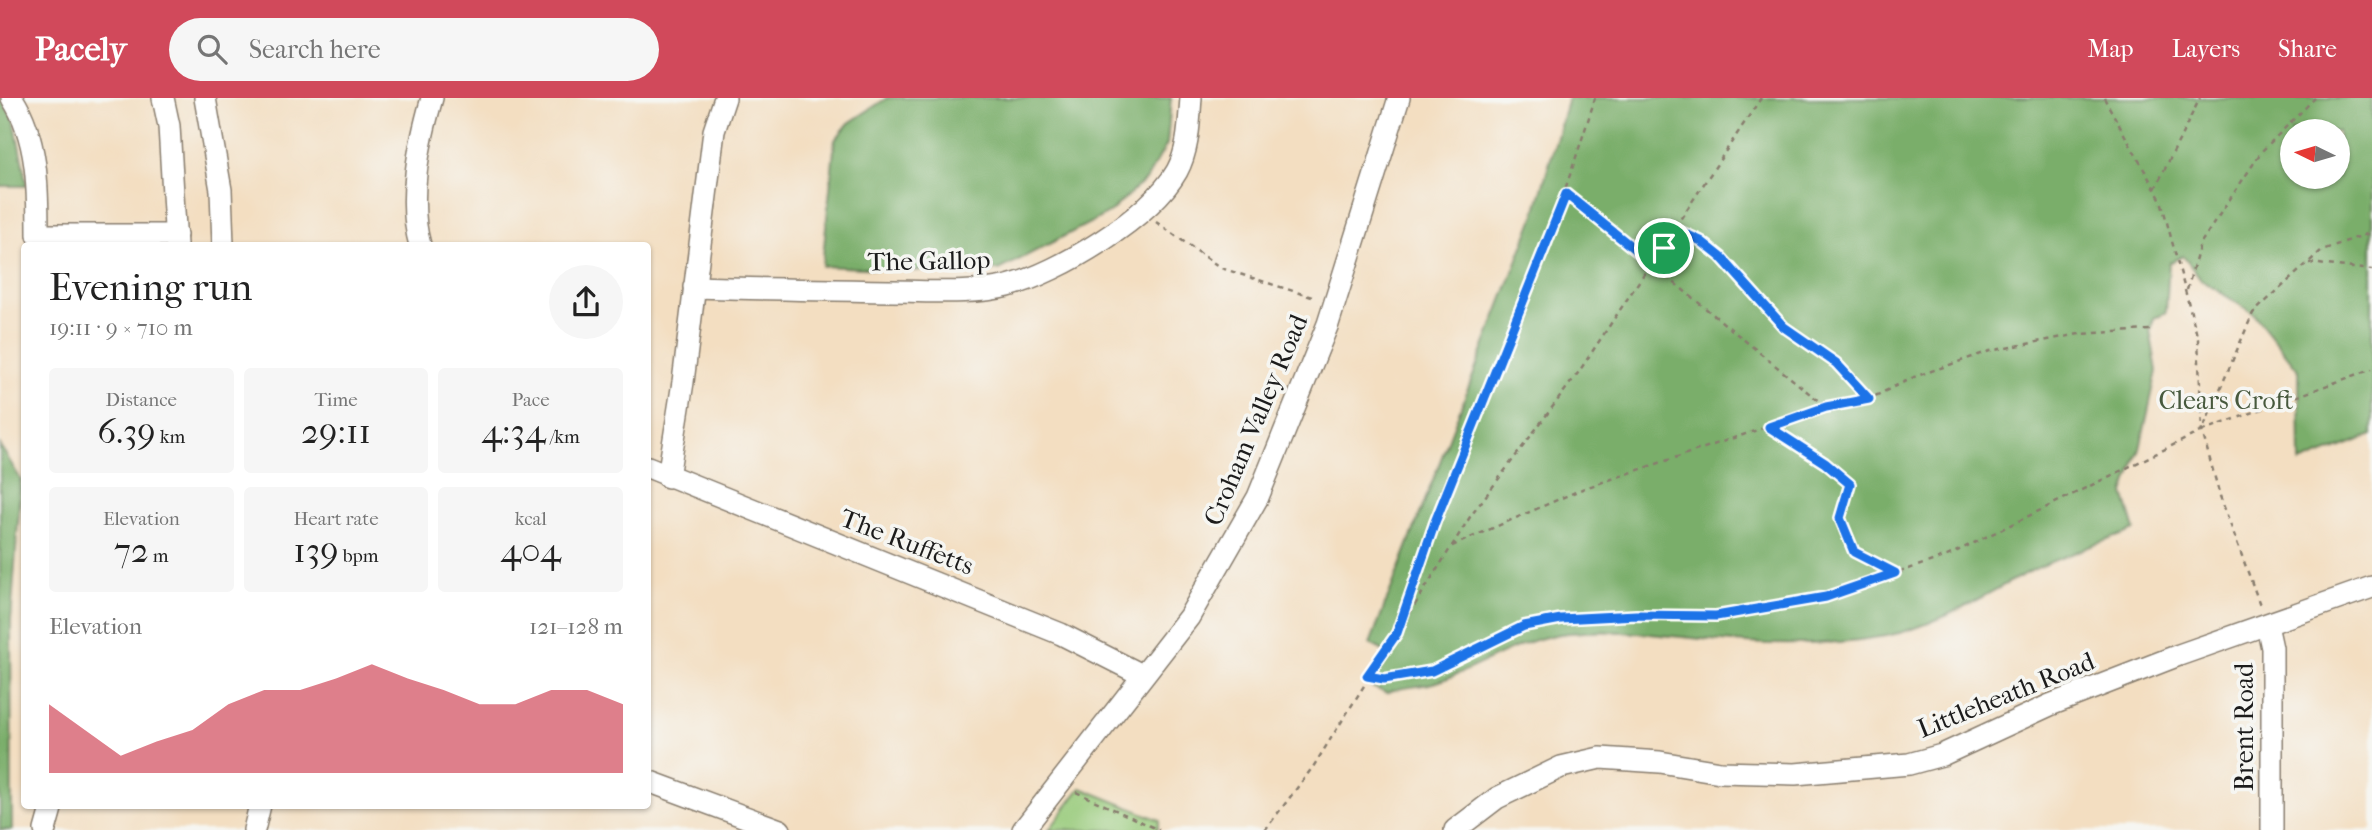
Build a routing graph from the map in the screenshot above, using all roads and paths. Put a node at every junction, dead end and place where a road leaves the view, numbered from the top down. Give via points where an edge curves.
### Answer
1 (12, 98) edge
2 (163, 98) edge
3 (205, 98) edge
4 (432, 98) edge
5 (725, 98) edge
6 (1191, 98) edge
7 (1399, 98) edge
8 (1595, 98) edge
9 (1762, 98) edge
10 (2104, 98) edge
11 (2200, 98) edge
12 (2315, 98) edge
13 (2155, 190) junction
14 (1566, 194) junction
15 (1142, 212) junction
16 (1675, 229) junction
17 (2372, 232) edge
18 (38, 240) edge
19 (176, 240) edge
20 (223, 242) edge
21 (419, 242) edge
22 (2308, 263) junction
23 (1653, 264) junction
24 (2372, 270) edge
25 (694, 287) junction
26 (2186, 293) junction
27 (1335, 304) junction
28 (2150, 330) dead end
29 (2372, 369) edge
30 (1869, 399) junction
31 (1826, 407) junction
32 (1769, 427) junction
33 (2202, 431) junction
34 (651, 468) edge
35 (668, 477) junction
36 (1452, 547) junction
37 (1895, 573) junction
38 (2372, 587) edge
39 (2267, 625) junction
40 (1397, 633) junction
41 (1142, 676) junction
42 (1367, 676) junction
43 (651, 782) edge
44 (1058, 784) junction
45 (51, 809) edge
46 (259, 809) edge
47 (45, 830) edge
48 (254, 830) edge
49 (780, 830) edge
50 (1023, 830) edge
51 (1159, 830) edge
52 (1265, 830) edge
53 (1455, 830) edge
54 (2272, 830) edge

1 - 18 street via 24,117 38,185
2 - 19 street
3 - 20 street via 221,190
4 - 21 street via 415,185 414,225
5 - 25 street via 715,131
6 - 15 street, The Gallop via 1186,147 1177,170
7 - 27 street, Croham Valley Road
8 - 14 path
9 - 16 path
10 - 13 path
11 - 13 path
12 - 26 path via 2262,151 2207,232
13 - 26 path
14 - 23 path
14 - 40 path via 1435,522
15 - 25 street, The Gallop via 1075,256 1006,287 952,292
15 - 27 path via 1221,268
16 - 23 path
16 - 30 path via 1721,257 1784,327 1836,363
17 - 22 path via 2322,250
18 - 19 street
22 - 24 path
22 - 33 path via 2253,313
23 - 31 path
23 - 36 path
25 - 35 street
26 - 33 path via 2198,339
27 - 41 street, Croham Valley Road via 1296,411 1247,519 1189,617
28 - 30 path via 2079,334 1990,351 1914,377
29 - 33 path
30 - 31 path
31 - 32 path
32 - 36 path via 1582,488
32 - 37 path via 1850,484 1840,518 1854,552
33 - 37 path via 1947,556
33 - 39 path via 2220,496
34 - 35 street, The Ruffetts
35 - 41 street, The Ruffetts via 1061,634
36 - 40 path
37 - 42 path via 1826,597 1716,616 1611,616 1524,626 1432,671 1384,679
38 - 39 street, Littleheath Road
39 - 53 street, Littleheath Road via 2050,705 1942,755 1909,764 1783,774 1600,758 1561,767 1497,799
39 - 54 street, Brent Road via 2272,648
40 - 42 path
41 - 44 street, Croham Valley Road
42 - 52 path via 1313,767
43 - 49 street
44 - 50 street, Croham Valley Road
44 - 51 path
45 - 47 street
46 - 48 street

